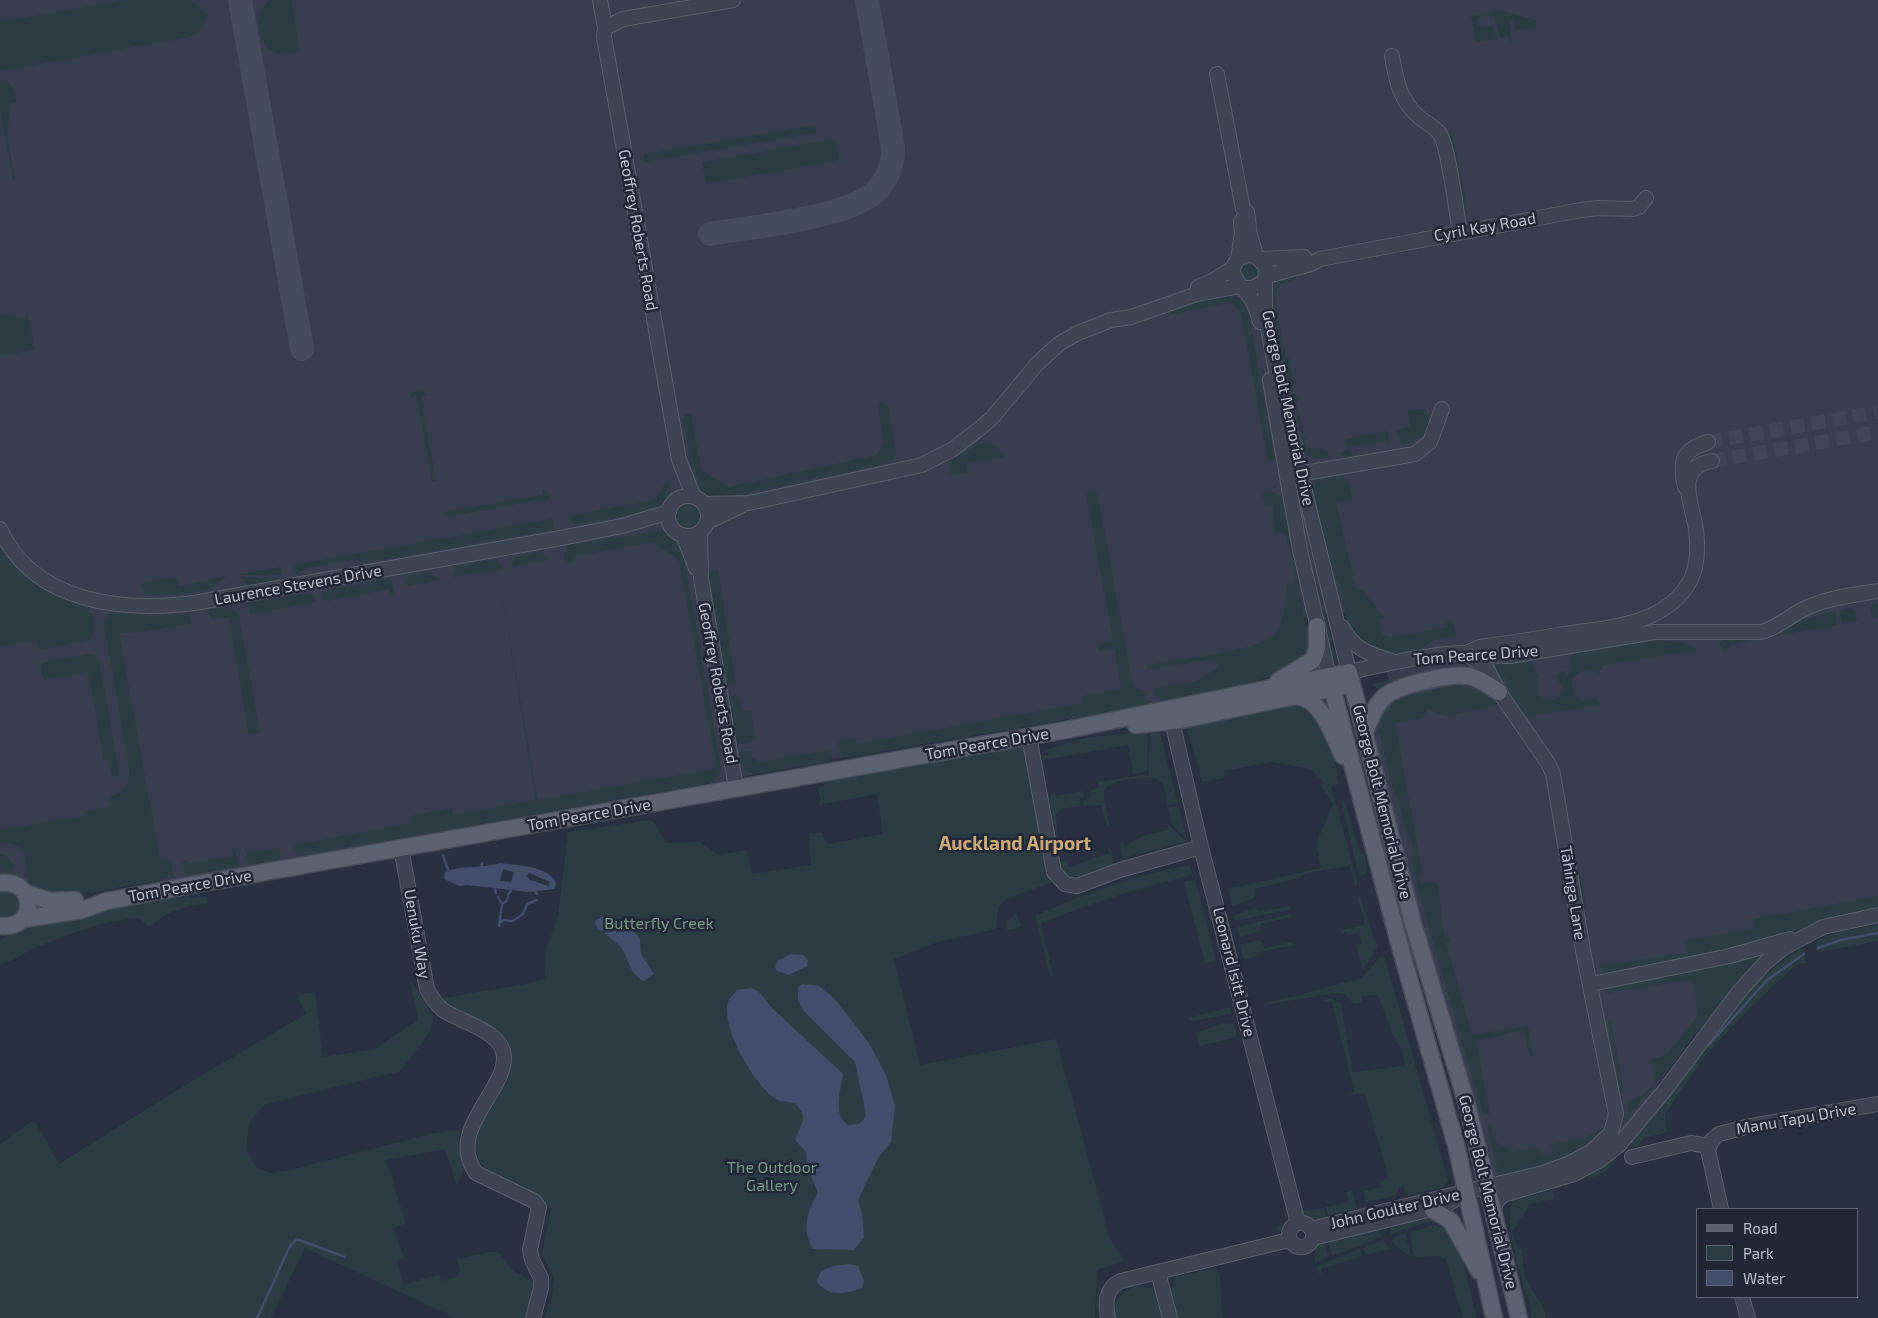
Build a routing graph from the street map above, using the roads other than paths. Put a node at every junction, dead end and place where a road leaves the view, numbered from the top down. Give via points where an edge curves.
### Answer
1 (600, 0) edge
2 (733, 0) edge
3 (606, 28) junction
4 (1392, 56) dead end
5 (1217, 74) dead end
6 (1646, 198) dead end
7 (1243, 209) junction
8 (1460, 232) junction
9 (1258, 257) junction
10 (1320, 259) junction
11 (1235, 263) junction
12 (1266, 279) junction
13 (1241, 287) junction
14 (1111, 320) junction
15 (1442, 409) dead end
16 (1708, 442) tunnel mouth
17 (679, 460) junction
18 (1712, 461) tunnel mouth
19 (1301, 474) junction
20 (1286, 476) junction
21 (678, 499) junction
22 (699, 501) junction
23 (749, 503) junction
24 (670, 519) junction
25 (703, 527) junction
26 (0, 529) edge
27 (1696, 531) junction
28 (683, 535) junction
29 (700, 578) junction
30 (1878, 591) edge
31 (1334, 610) junction
32 (1317, 626) junction
33 (1465, 653) junction
34 (1395, 662) junction
35 (1351, 678) junction
36 (1331, 682) junction
37 (1260, 690) junction
38 (1499, 692) junction
39 (1296, 696) junction
40 (1172, 721) junction
41 (1071, 729) junction
42 (1365, 732) junction
43 (1029, 736) junction
44 (1356, 781) junction
45 (736, 788) junction
46 (1201, 847) junction
47 (401, 848) junction
48 (0, 883) edge
49 (26, 893) junction
50 (106, 901) junction
51 (1878, 915) edge
52 (13, 923) edge
53 (1808, 934) junction
54 (0, 935) edge
55 (1591, 984) junction
56 (1698, 1045) junction
57 (1878, 1104) edge
58 (1709, 1146) junction
59 (1592, 1151) junction
60 (1632, 1157) dead end
61 (1488, 1187) junction
62 (1468, 1192) junction
63 (1721, 1208) edge
64 (1433, 1210) junction
65 (1493, 1213) junction
66 (1307, 1230) junction
67 (1289, 1240) junction
68 (1158, 1272) junction
69 (1487, 1286) junction
70 (1742, 1298) edge
71 (533, 1318) edge
72 (1108, 1318) edge
73 (1170, 1318) edge
74 (1494, 1318) edge
75 (1519, 1318) edge
76 (1748, 1318) edge

1 - 3 street, Geoffrey Roberts Road
2 - 3 street via 623,19
3 - 17 street, Geoffrey Roberts Road via 604,37
4 - 8 street via 1402,97 1411,110 1440,135
5 - 7 street
6 - 8 street, Cyril Kay Road via 1633,209 1598,208
7 - 9 street via 1247,212
7 - 11 street
8 - 10 street, Cyril Kay Road
9 - 10 street, Cyril Kay Road via 1288,259 1311,256
9 - 11 street via 1247,255
9 - 12 street via 1266,267
10 - 12 street, Cyril Kay Road
11 - 13 street via 1234,278
11 - 14 street via 1207,284 1128,308
12 - 13 street via 1253,288
12 - 19 street, George Bolt Memorial Drive via 1265,313
13 - 14 street via 1204,292 1131,317
13 - 20 street, George Bolt Memorial Drive via 1257,308 1259,316
14 - 23 street via 1060,343 979,429 953,449 922,465
15 - 19 street via 1430,442 1415,454
16 - 27 street via 1690,449 1682,467
17 - 21 street, Geoffrey Roberts Road
17 - 22 street, Geoffrey Roberts Road
18 - 27 street via 1695,468 1689,480 1689,500
19 - 20 street
19 - 31 street, George Bolt Memorial Drive
20 - 32 street, George Bolt Memorial Drive
21 - 22 street
21 - 24 street
22 - 23 street
22 - 25 street via 708,511
23 - 25 street
24 - 26 street, Laurence Stevens Drive via 163,606 76,597 33,574 6,542
24 - 28 street
25 - 28 street via 693,535
25 - 29 street, Geoffrey Roberts Road
27 - 33 street via 1696,565 1690,579 1682,592 1660,611 1622,626 1480,647
28 - 29 street, Geoffrey Roberts Road
29 - 45 street, Geoffrey Roberts Road
30 - 33 street, Tom Pearce Drive via 1821,603 1762,632 1656,632 1510,656
31 - 34 street via 1348,638 1356,646 1366,653
31 - 35 street, George Bolt Memorial Drive
32 - 36 street, George Bolt Memorial Drive
32 - 37 main road via 1317,648 1313,660
33 - 34 street, Tom Pearce Drive
33 - 38 street, Tāhinga Lane via 1487,669
34 - 35 street, Tom Pearce Drive
35 - 36 main road, Tom Pearce Drive
35 - 42 main road, George Bolt Memorial Drive
36 - 37 main road, Tom Pearce Drive
36 - 39 main road, Tom Pearce Drive
36 - 44 main road, George Bolt Memorial Drive
37 - 41 main road, Tom Pearce Drive
38 - 42 main road via 1465,676 1405,686 1393,690 1381,700
38 - 55 street, Tāhinga Lane via 1553,774
39 - 40 main road, Tom Pearce Drive
39 - 44 main road via 1308,698 1318,708
40 - 41 main road, Tom Pearce Drive
40 - 46 street, Leonard Isitt Drive
41 - 43 main road, Tom Pearce Drive
42 - 61 main road, George Bolt Memorial Drive via 1413,923
43 - 45 main road, Tom Pearce Drive
43 - 46 street via 1054,872 1065,884 1078,886 1120,870
44 - 62 main road, George Bolt Memorial Drive
45 - 47 main road, Tom Pearce Drive
46 - 66 street, Leonard Isitt Drive
47 - 50 main road, Tom Pearce Drive
47 - 71 street, Uenuku Way via 427,989 443,1010 495,1039 504,1055 501,1071 473,1123 469,1154 476,1173 534,1201 539,1207 530,1250 541,1278
48 - 49 main road, Tom Pearce Drive via 14,884
49 - 50 main road, Tom Pearce Drive via 57,902
49 - 52 main road via 29,904
50 - 52 main road, Tom Pearce Drive via 82,910
51 - 53 street
52 - 54 street
53 - 55 street via 1730,956
53 - 56 street via 1765,963
55 - 59 street, Tāhinga Lane via 1615,1104 1614,1127 1606,1140
56 - 59 street via 1620,1132
56 - 65 street via 1647,1113 1600,1160 1574,1174 1503,1195 1496,1202
57 - 58 street, Manu Tapu Drive via 1724,1132
58 - 60 street via 1691,1143
58 - 63 street via 1708,1156
59 - 61 street via 1557,1169
61 - 62 street
61 - 65 main road, George Bolt Memorial Drive
62 - 64 street, John Goulter Drive
62 - 66 street, John Goulter Drive
62 - 69 main road, George Bolt Memorial Drive
64 - 66 street, John Goulter Drive
64 - 69 main road via 1451,1221
65 - 75 main road, George Bolt Memorial Drive
66 - 67 street via 1290,1229
66 - 67 street via 1310,1244 1299,1248
67 - 68 street
68 - 72 street via 1113,1286 1107,1298
68 - 73 street
69 - 74 main road, George Bolt Memorial Drive
70 - 76 street

